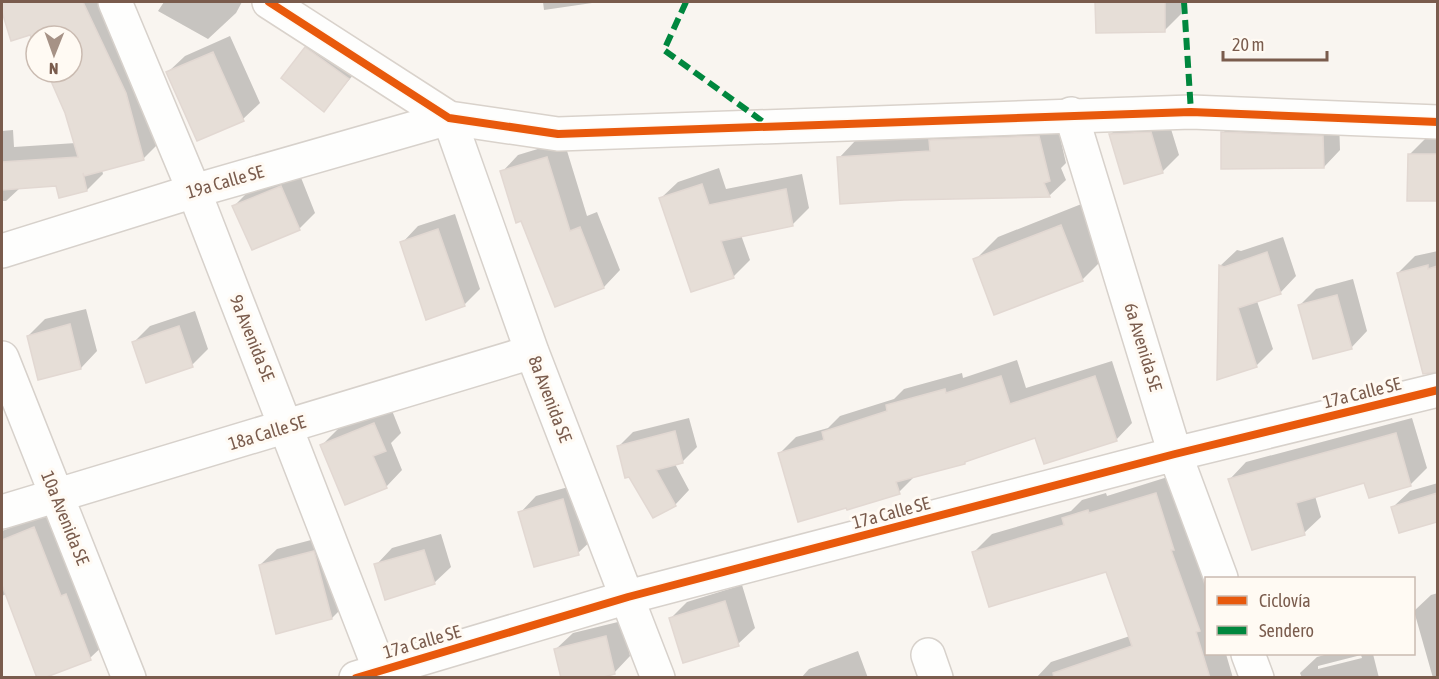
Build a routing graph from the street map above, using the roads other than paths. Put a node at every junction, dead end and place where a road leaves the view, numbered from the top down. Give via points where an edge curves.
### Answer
1 (115, 2) edge
2 (270, 2) edge
3 (1071, 114) junction
4 (449, 118) junction
5 (1437, 122) edge
6 (194, 191) junction
7 (2, 251) edge
8 (532, 352) junction
9 (2, 358) edge
10 (1437, 390) edge
11 (287, 427) junction
12 (1175, 454) junction
13 (57, 497) junction
14 (2, 512) edge
15 (1220, 577) edge
16 (628, 597) junction
17 (1248, 655) edge
18 (373, 675) edge
19 (129, 678) edge
20 (658, 678) edge
21 (1257, 678) edge

1 - 6 street, 9a Avenida SE
2 - 4 street
3 - 4 street via 558,134
3 - 5 street via 1191,112
3 - 12 street, 6a Avenida SE
4 - 6 street, 19a Calle SE
4 - 8 street, 8a Avenida SE
6 - 7 street, 19a Calle SE
6 - 11 street, 9a Avenida SE
8 - 11 street, 18a Calle SE
8 - 16 street, 8a Avenida SE
9 - 13 street, 10a Avenida SE
10 - 12 street, 17a Calle SE
11 - 13 street, 18a Calle SE
11 - 18 street, 9a Avenida SE
12 - 15 street, 6a Avenida SE
12 - 16 street, 17a Calle SE
13 - 14 street, 18a Calle SE
13 - 19 street, 10a Avenida SE
16 - 18 street, 17a Calle SE
16 - 20 street, 8a Avenida SE
17 - 21 street

